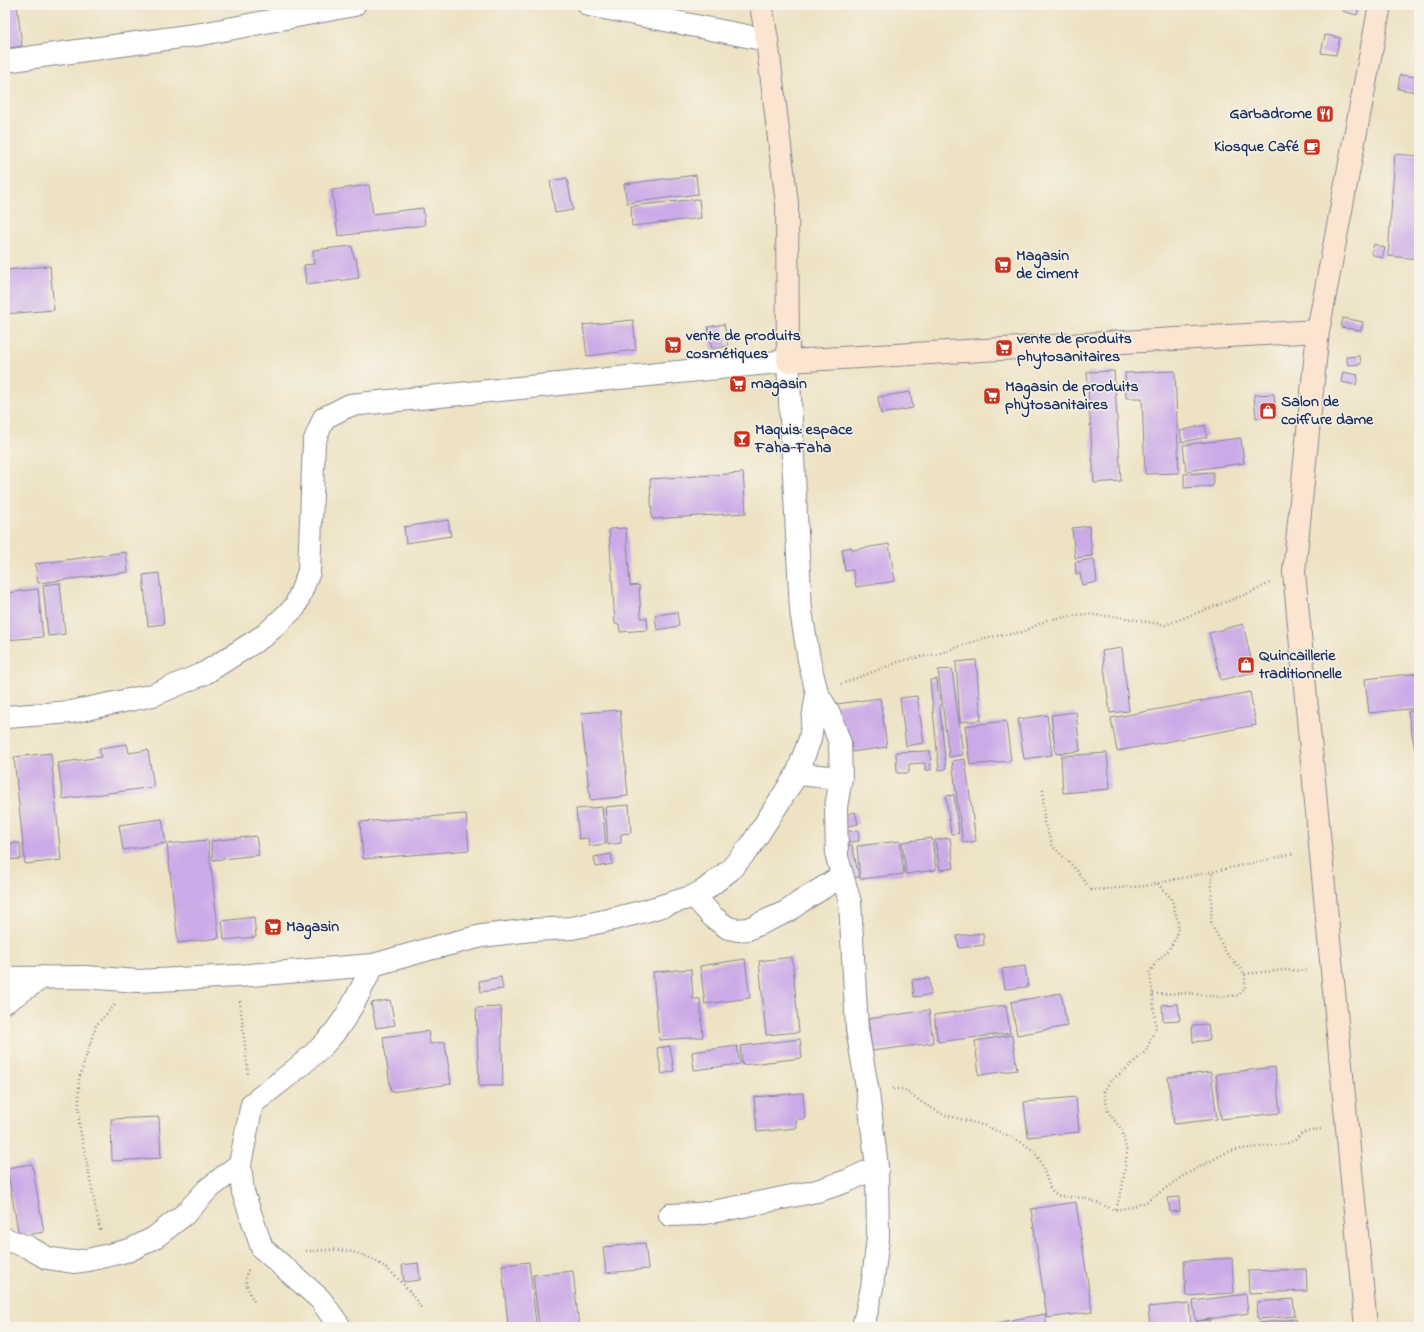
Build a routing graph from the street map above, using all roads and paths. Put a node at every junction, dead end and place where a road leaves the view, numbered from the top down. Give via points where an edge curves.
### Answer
1 (354, 5) edge
2 (589, 5) edge
3 (761, 5) edge
4 (1380, 5) edge
5 (767, 40) junction
6 (5, 61) edge
7 (1318, 331) junction
8 (788, 360) junction
9 (1294, 572) junction
10 (817, 693) junction
11 (5, 717) edge
12 (797, 774) junction
13 (841, 778) junction
14 (1043, 790) dead end
15 (1320, 845) junction
16 (1212, 871) junction
17 (842, 876) junction
18 (1157, 883) junction
19 (694, 896) junction
20 (373, 965) junction
21 (1245, 974) junction
22 (1332, 974) junction
23 (238, 976) junction
24 (42, 977) junction
25 (5, 978) edge
26 (138, 982) junction
27 (1153, 994) junction
28 (5, 1002) edge
29 (868, 1093) junction
30 (252, 1104) junction
31 (1347, 1125) junction
32 (240, 1164) junction
33 (877, 1167) junction
34 (1115, 1210) junction
35 (670, 1216) dead end
36 (5, 1239) edge
37 (105, 1256) junction
38 (340, 1327) edge
39 (862, 1327) edge
40 (1366, 1327) edge

1 - 6 street via 202,34
2 - 5 street
3 - 5 street
4 - 7 street
5 - 8 street via 787,204
7 - 8 street
7 - 9 street
8 - 10 street via 802,611
8 - 11 street via 350,405 324,418 314,442 309,572 295,607 265,634 205,673 153,695 71,712
9 - 10 path via 1252,592 1165,625 1084,614 1047,620 1023,632 984,638 938,654 904,660
9 - 15 street
10 - 12 street via 810,739
10 - 13 street via 829,713 840,743
12 - 13 street
12 - 19 street via 750,847 730,870
13 - 17 street via 836,807 837,857
14 - 18 path via 1044,822 1053,847 1074,866 1091,890
15 - 16 path
15 - 22 street
16 - 18 path
16 - 21 path via 1212,923 1226,953
17 - 19 street via 781,915 748,929 728,928 713,917
17 - 29 street via 850,902 857,1029
18 - 27 path via 1171,898 1178,921 1176,936 1168,951 1150,972
19 - 20 street via 645,911 572,928 482,936
20 - 23 street
20 - 30 street via 351,1008 328,1040
21 - 22 path via 1284,970
21 - 27 path via 1245,988 1239,995 1219,997 1190,993
22 - 31 street
23 - 26 street
23 - 30 path
24 - 25 street
24 - 26 street via 86,977
24 - 28 street
26 - 37 path via 96,1025 80,1079 79,1124
27 - 34 path via 1156,1027 1146,1051 1111,1080 1104,1091 1108,1112 1122,1130 1127,1153 1122,1189
29 - 33 street
29 - 34 path via 903,1089 942,1114 986,1126 1016,1139 1034,1150 1053,1192 1060,1196 1085,1198
30 - 32 street
31 - 34 path via 1306,1132 1286,1144 1227,1152 1183,1176 1146,1202
31 - 40 street
32 - 37 street via 207,1190 185,1214 154,1238 130,1250
32 - 38 street via 243,1192 262,1248 320,1298
33 - 35 street via 817,1191 723,1210
33 - 39 street via 878,1238 872,1288
36 - 37 street via 48,1258 73,1262

